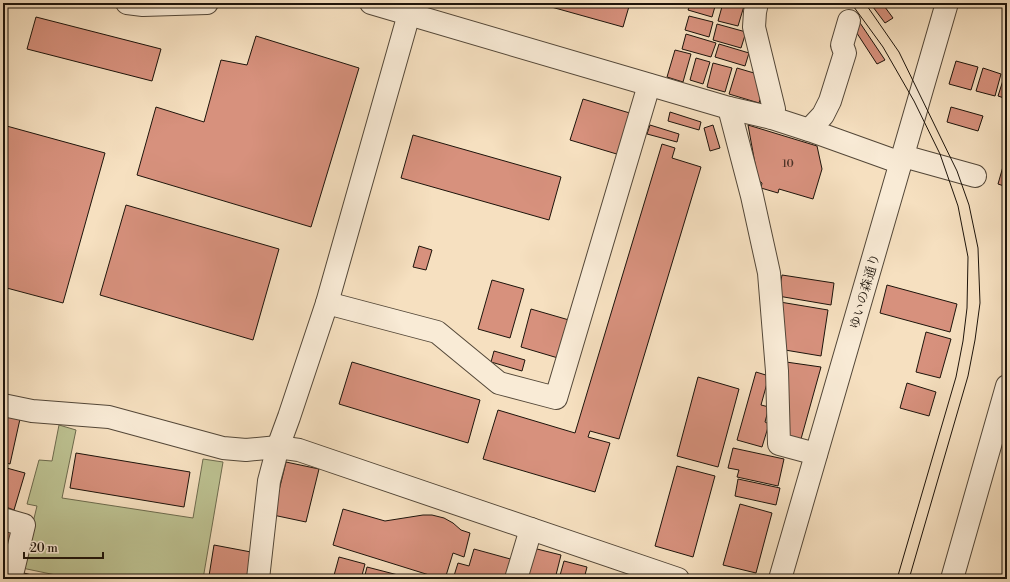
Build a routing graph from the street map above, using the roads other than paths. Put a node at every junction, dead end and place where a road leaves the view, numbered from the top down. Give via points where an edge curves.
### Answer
1 (127, 3) edge
2 (207, 3) edge
3 (371, 3) edge
4 (757, 3) edge
5 (947, 3) edge
6 (404, 10) edge
7 (849, 21) dead end
8 (649, 85) junction
9 (729, 108) junction
10 (772, 118) junction
11 (809, 130) junction
12 (902, 160) junction
13 (975, 176) dead end
14 (327, 303) junction
15 (1007, 386) edge
16 (3, 405) edge
17 (278, 447) junction
18 (816, 454) junction
19 (3, 519) edge
20 (531, 529) junction
21 (11, 579) edge
22 (258, 579) edge
23 (516, 579) edge
24 (678, 579) edge
25 (780, 579) edge
26 (952, 579) edge

1 - 2 street
3 - 6 street
4 - 10 street via 754,27 774,109
5 - 12 street, ゆいの森通り
6 - 8 street
6 - 14 street
7 - 11 street via 842,45 845,53 830,101 823,115
8 - 9 street
8 - 14 street via 556,398 499,383 437,332
9 - 10 street
9 - 18 street via 769,273 777,371 779,444
10 - 11 street
11 - 12 street
12 - 13 street
12 - 18 street, ゆいの森通り
14 - 17 street
15 - 26 street
16 - 17 street via 32,411 109,417 223,448 246,450
17 - 20 street via 299,450
17 - 22 street via 269,481
18 - 25 street, ゆいの森通り
19 - 21 street via 24,525
20 - 23 street
20 - 24 street

